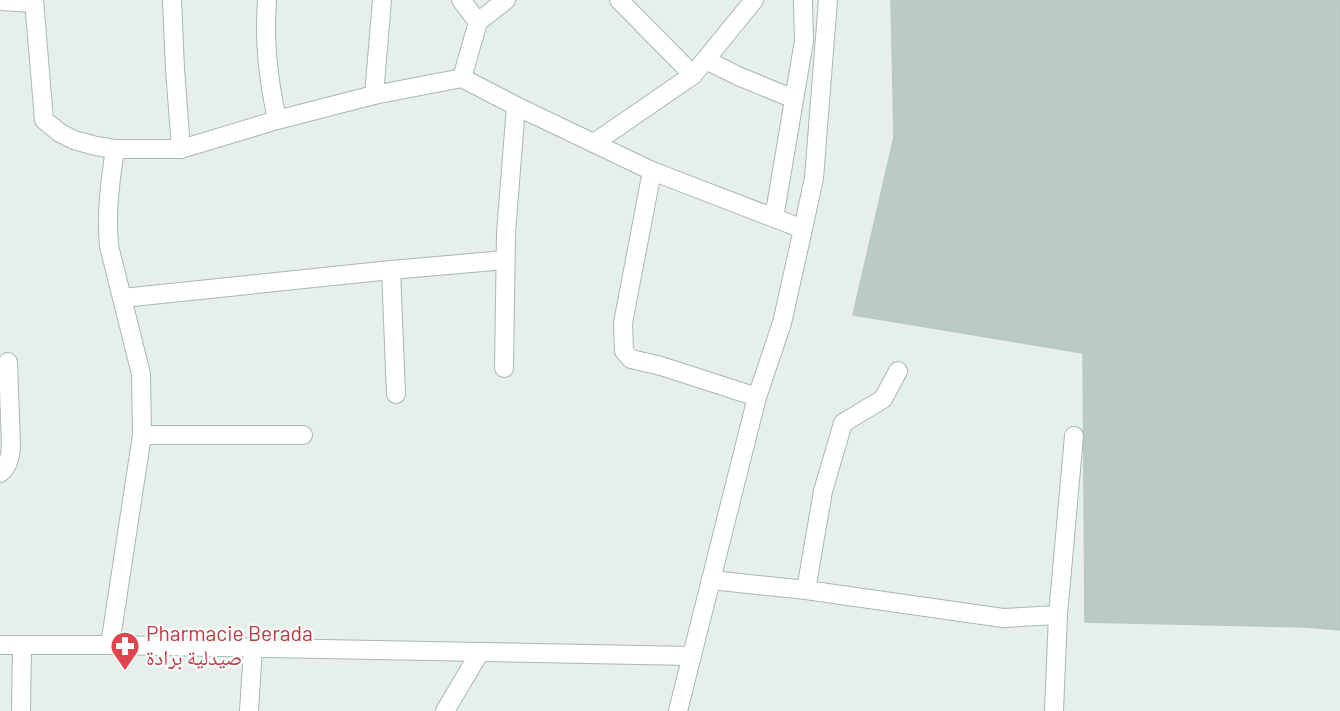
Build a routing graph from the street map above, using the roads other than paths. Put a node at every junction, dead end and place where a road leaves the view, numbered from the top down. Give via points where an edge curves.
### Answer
1 (172, 0) edge
2 (267, 0) edge
3 (382, 0) edge
4 (460, 0) edge
5 (506, 0) edge
6 (619, 0) edge
7 (754, 0) edge
8 (803, 0) edge
9 (828, 0) edge
10 (0, 1) edge
11 (34, 2) edge
12 (478, 22) junction
13 (706, 60) junction
14 (693, 75) junction
15 (462, 78) junction
16 (374, 95) junction
17 (794, 99) junction
18 (516, 106) junction
19 (277, 120) junction
20 (594, 143) junction
21 (115, 149) junction
22 (181, 149) junction
23 (652, 171) junction
24 (774, 218) junction
25 (803, 229) junction
26 (505, 260) junction
27 (391, 270) junction
28 (123, 298) junction
29 (8, 362) dead end
30 (504, 368) dead end
31 (898, 371) dead end
32 (396, 394) dead end
33 (757, 397) junction
34 (142, 435) junction
35 (303, 435) dead end
36 (1074, 436) dead end
37 (0, 473) edge
38 (711, 580) junction
39 (806, 590) junction
40 (1058, 615) junction
41 (0, 645) edge
42 (22, 645) junction
43 (110, 645) junction
44 (253, 648) junction
45 (480, 652) junction
46 (692, 656) junction
47 (21, 711) edge
48 (249, 711) edge
49 (445, 711) edge
50 (678, 711) edge
51 (1054, 711) edge

1 - 22 street
2 - 19 street via 268,74
3 - 16 street
4 - 12 street
5 - 12 street
6 - 14 street
7 - 13 street
8 - 17 street via 804,41
9 - 25 street via 814,178
10 - 11 street
11 - 21 street via 44,120 74,140
12 - 15 street
13 - 14 street
13 - 17 street
14 - 20 street
15 - 16 street
15 - 18 street
16 - 19 street
17 - 24 street
18 - 20 street
18 - 26 street
19 - 22 street
20 - 23 street
21 - 22 street
21 - 28 street via 107,224
23 - 24 street
23 - 33 street via 623,323 624,351 631,359
24 - 25 street
25 - 33 street via 782,323
26 - 27 street
26 - 30 street
27 - 28 street
27 - 32 street
28 - 34 street via 141,374
29 - 37 street via 11,446 5,469
31 - 39 street via 883,399 843,423 823,491
33 - 38 street
34 - 35 street
34 - 43 street
36 - 40 street
38 - 39 street
38 - 46 street
39 - 40 street via 1002,618
40 - 51 street
41 - 42 street
42 - 43 street
42 - 47 street
43 - 44 street
44 - 45 street
44 - 48 street
45 - 46 street
45 - 49 street
46 - 50 street

